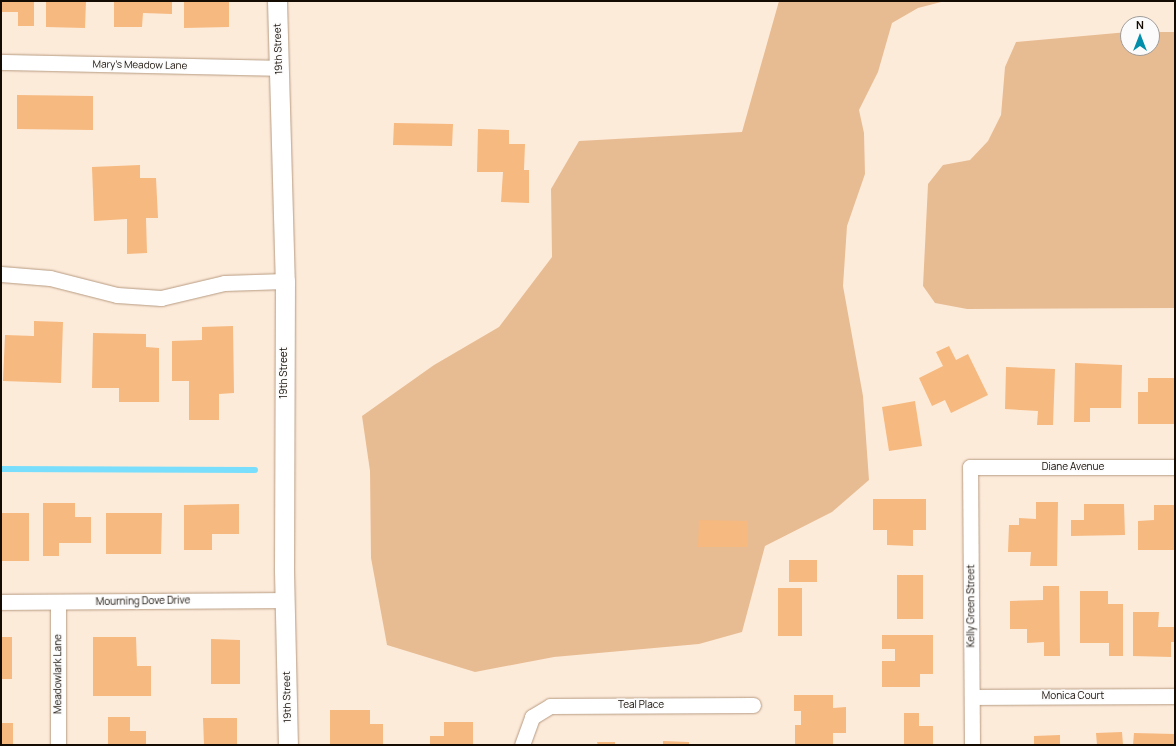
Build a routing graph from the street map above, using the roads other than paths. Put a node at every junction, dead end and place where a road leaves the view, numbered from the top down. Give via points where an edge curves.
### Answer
1 (277, 1) edge
2 (1, 62) edge
3 (278, 68) junction
4 (1, 274) edge
5 (285, 281) junction
6 (1175, 467) edge
7 (970, 468) joint
8 (285, 600) junction
9 (1, 602) edge
10 (58, 602) junction
11 (1175, 696) edge
12 (972, 697) junction
13 (753, 705) dead end
14 (58, 745) edge
15 (288, 745) edge
16 (522, 745) edge
17 (972, 745) edge

1 - 3 street, 19th Street
2 - 3 street, Mary's Meadow Lane
3 - 5 street, 19th Street
4 - 5 street via 50,278 117,295 161,298 224,283
5 - 8 street, 19th Street
6 - 7 street, Diane Avenue
7 - 12 street, Kelly Green Street
8 - 10 street, Mourning Dove Drive
8 - 15 street, 19th Street
9 - 10 street, Mourning Dove Drive
10 - 14 street, Meadowlark Lane
11 - 12 street, Monica Court
12 - 17 street, Kelly Green Street
13 - 16 street, Teal Place via 550,706 532,717

